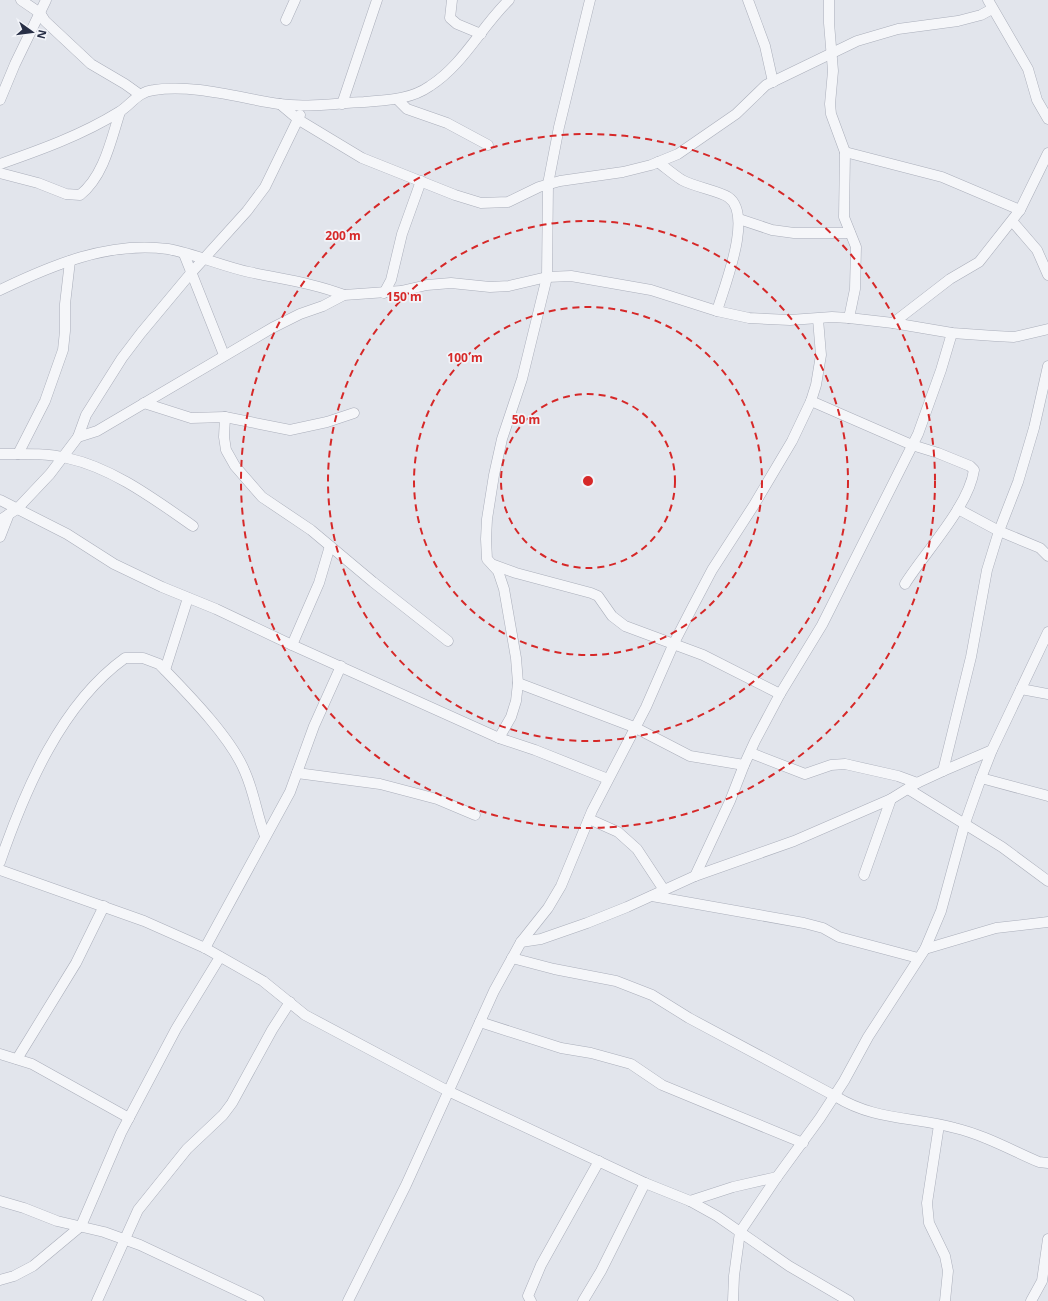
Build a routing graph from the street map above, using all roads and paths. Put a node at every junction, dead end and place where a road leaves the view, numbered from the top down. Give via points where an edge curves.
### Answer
1 (21, 0) edge
2 (46, 0) edge
3 (295, 0) edge
4 (377, 0) edge
5 (452, 0) edge
6 (509, 0) edge
7 (590, 0) edge
8 (748, 0) edge
9 (829, 0) edge
10 (990, 4) edge
11 (40, 13) junction
12 (286, 20) dead end
13 (481, 34) junction
14 (832, 52) junction
15 (773, 82) junction
16 (138, 94) junction
17 (397, 99) junction
18 (0, 100) edge
19 (280, 104) junction
20 (342, 104) junction
21 (303, 105) junction
22 (120, 112) junction
23 (1048, 119) edge
24 (299, 120) junction
25 (488, 145) dead end
26 (845, 152) junction
27 (1048, 152) edge
28 (658, 162) junction
29 (0, 164) edge
30 (0, 173) edge
31 (422, 181) junction
32 (548, 184) junction
33 (1020, 210) junction
34 (739, 219) junction
35 (1012, 221) junction
36 (850, 233) junction
37 (184, 254) junction
38 (204, 260) junction
39 (70, 261) junction
40 (191, 273) junction
41 (1048, 275) edge
42 (548, 277) junction
43 (0, 290) edge
44 (384, 293) junction
45 (344, 294) junction
46 (717, 311) junction
47 (849, 318) junction
48 (818, 319) junction
49 (893, 323) junction
50 (1048, 329) edge
51 (952, 333) junction
52 (224, 355) junction
53 (1048, 366) edge
54 (811, 401) junction
55 (144, 403) junction
56 (354, 413) dead end
57 (225, 417) junction
58 (78, 437) junction
59 (912, 445) junction
60 (0, 454) edge
61 (18, 454) junction
62 (62, 457) junction
63 (0, 500) edge
64 (958, 509) junction
65 (13, 512) junction
66 (0, 520) edge
67 (193, 526) dead end
68 (999, 531) junction
69 (0, 537) edge
70 (330, 546) junction
71 (1048, 556) edge
72 (492, 564) junction
73 (905, 584) dead end
74 (188, 598) junction
75 (1048, 632) edge
76 (448, 642) dead end
77 (674, 643) junction
78 (292, 646) junction
79 (341, 666) junction
80 (164, 670) junction
81 (518, 683) junction
82 (1021, 689) junction
83 (780, 694) junction
84 (1048, 694) edge
85 (634, 728) junction
86 (499, 738) junction
87 (992, 750) junction
88 (751, 753) junction
89 (744, 765) junction
90 (942, 771) junction
91 (297, 773) junction
92 (981, 778) junction
93 (608, 779) junction
94 (912, 786) junction
95 (1048, 796) edge
96 (891, 799) junction
97 (476, 815) dead end
98 (589, 819) junction
99 (965, 824) junction
100 (265, 836) junction
101 (0, 862) edge
102 (0, 870) edge
103 (864, 875) dead end
104 (695, 876) junction
105 (1048, 882) edge
106 (664, 890) junction
107 (652, 896) junction
108 (104, 906) junction
109 (1048, 922) edge
110 (521, 942) junction
111 (204, 948) junction
112 (925, 949) junction
113 (220, 957) junction
114 (512, 958) junction
115 (918, 958) junction
116 (290, 1002) junction
117 (480, 1022) junction
118 (0, 1054) edge
119 (17, 1059) junction
120 (448, 1091) junction
121 (835, 1096) junction
122 (129, 1118) junction
123 (939, 1124) junction
124 (803, 1143) junction
125 (599, 1161) junction
126 (1048, 1163) edge
127 (777, 1177) junction
128 (646, 1183) junction
129 (0, 1201) edge
130 (690, 1201) junction
131 (81, 1226) junction
132 (740, 1232) junction
133 (1048, 1239) edge
134 (124, 1240) junction
135 (0, 1280) edge
136 (97, 1301) edge
137 (260, 1301) edge
138 (348, 1301) edge
139 (531, 1301) edge
140 (583, 1301) edge
141 (733, 1301) edge
142 (849, 1301) edge
143 (945, 1301) edge
144 (1031, 1301) edge

1 - 11 street
2 - 11 street
3 - 12 street
4 - 20 street
5 - 13 street via 450,18 457,24
6 - 13 street
7 - 32 street via 559,126
8 - 15 street via 765,46
9 - 14 street
10 - 14 street via 981,15 958,21 898,29 857,41
10 - 23 street via 1028,69 1037,100
11 - 16 street via 45,21 91,64
11 - 18 street
13 - 17 street via 451,70 431,86 404,99
14 - 15 street
14 - 26 street via 831,114
15 - 28 street via 766,85 736,114 685,150
16 - 19 street via 153,90 181,89 242,96
16 - 22 street
17 - 20 street
17 - 25 street via 408,109 447,123
19 - 21 street
19 - 24 street
20 - 21 street
21 - 24 street
22 - 29 street via 38,151
22 - 30 street via 107,153 91,186 80,195 66,194
24 - 31 street via 362,158
24 - 38 street via 265,187
26 - 33 street via 942,177
26 - 36 street via 844,218
27 - 33 street
28 - 32 street via 623,172
28 - 34 street via 682,180 728,197 736,205
31 - 32 street via 481,203 508,202
31 - 44 street via 402,234 391,280
32 - 42 street
33 - 35 street
34 - 36 street via 772,230 794,233
34 - 46 street via 730,272
35 - 41 street via 1037,250
35 - 49 street via 979,262 950,279
36 - 47 street via 856,247 856,270
37 - 38 street
37 - 39 street via 152,248 123,248 98,252
37 - 40 street
38 - 40 street
38 - 45 street
39 - 43 street via 45,269
39 - 61 street via 63,350 45,401
40 - 52 street
40 - 58 street via 122,358 86,415
42 - 44 street via 509,286 451,283
42 - 46 street via 571,276 628,285
42 - 72 street via 494,475 486,539 487,559
44 - 45 street
45 - 52 street via 272,328
46 - 48 street via 749,318
47 - 48 street
47 - 49 street
48 - 54 street via 821,355
49 - 51 street
50 - 51 street via 1014,336
51 - 59 street via 930,405
52 - 55 street
53 - 68 street via 1018,482
54 - 59 street
54 - 77 street via 792,441 712,570
55 - 57 street via 191,418
55 - 58 street via 97,431
56 - 57 street via 290,430
57 - 70 street via 226,450 235,466 262,497
58 - 62 street
59 - 64 street via 938,453 974,470
59 - 83 street via 822,625
60 - 61 street
61 - 62 street
62 - 65 street via 50,474
62 - 67 street via 92,465 113,476 145,493
63 - 65 street
64 - 68 street
64 - 73 street
65 - 66 street
65 - 69 street
65 - 74 street via 68,534 114,564
68 - 71 street via 1040,548
68 - 90 street via 987,570 971,657
70 - 76 street
70 - 78 street via 319,583
72 - 77 street via 598,596 612,616 625,626
72 - 81 street via 498,571 504,589
74 - 78 street
74 - 80 street
75 - 82 street
77 - 83 street
77 - 85 street
78 - 79 street
79 - 86 street
79 - 91 street via 314,726
80 - 100 street via 235,752 245,771
80 - 101 street via 159,664 143,658 125,658 80,701 31,783
81 - 85 street
81 - 86 street via 511,717
82 - 84 street
82 - 87 street
83 - 88 street
85 - 89 street via 690,756
85 - 93 street
86 - 93 street
87 - 90 street
87 - 92 street
88 - 89 street
88 - 94 street via 806,774 831,765 845,764 898,776
89 - 104 street
90 - 94 street
91 - 97 street via 380,784 437,799
91 - 100 street via 290,792
92 - 95 street
92 - 99 street
93 - 98 street
94 - 96 street
94 - 99 street
96 - 103 street
96 - 104 street via 794,841
98 - 106 street via 618,832 637,849
98 - 110 street via 561,886 548,908
99 - 105 street via 1002,847
99 - 112 street via 941,911
100 - 111 street
102 - 108 street
104 - 106 street
106 - 107 street
107 - 110 street via 587,923 540,939
107 - 115 street via 804,923 823,928 839,937
108 - 111 street
108 - 119 street via 76,963
109 - 112 street via 996,928
110 - 114 street
111 - 113 street
112 - 115 street
113 - 116 street via 263,981
113 - 122 street via 176,1029
114 - 117 street
114 - 121 street via 616,981 652,995 689,1018
115 - 121 street via 868,1036
116 - 120 street via 305,1015
116 - 134 street via 232,1103 166,1173 138,1210
117 - 120 street
117 - 124 street via 561,1048 631,1064 662,1085
118 - 119 street
119 - 122 street via 54,1075
120 - 125 street
120 - 138 street via 406,1185
121 - 123 street via 852,1106 870,1112
121 - 124 street
122 - 131 street
123 - 126 street via 981,1136 1039,1162
123 - 143 street via 926,1202 929,1223 945,1256 948,1271
124 - 127 street
125 - 128 street
125 - 139 street via 541,1265 528,1296
127 - 130 street via 733,1187
127 - 132 street
128 - 130 street
128 - 140 street
129 - 131 street via 57,1221
130 - 132 street
131 - 134 street
131 - 135 street via 33,1266
132 - 141 street
132 - 142 street via 789,1266
133 - 144 street via 1042,1281
134 - 136 street
134 - 137 street via 161,1254

